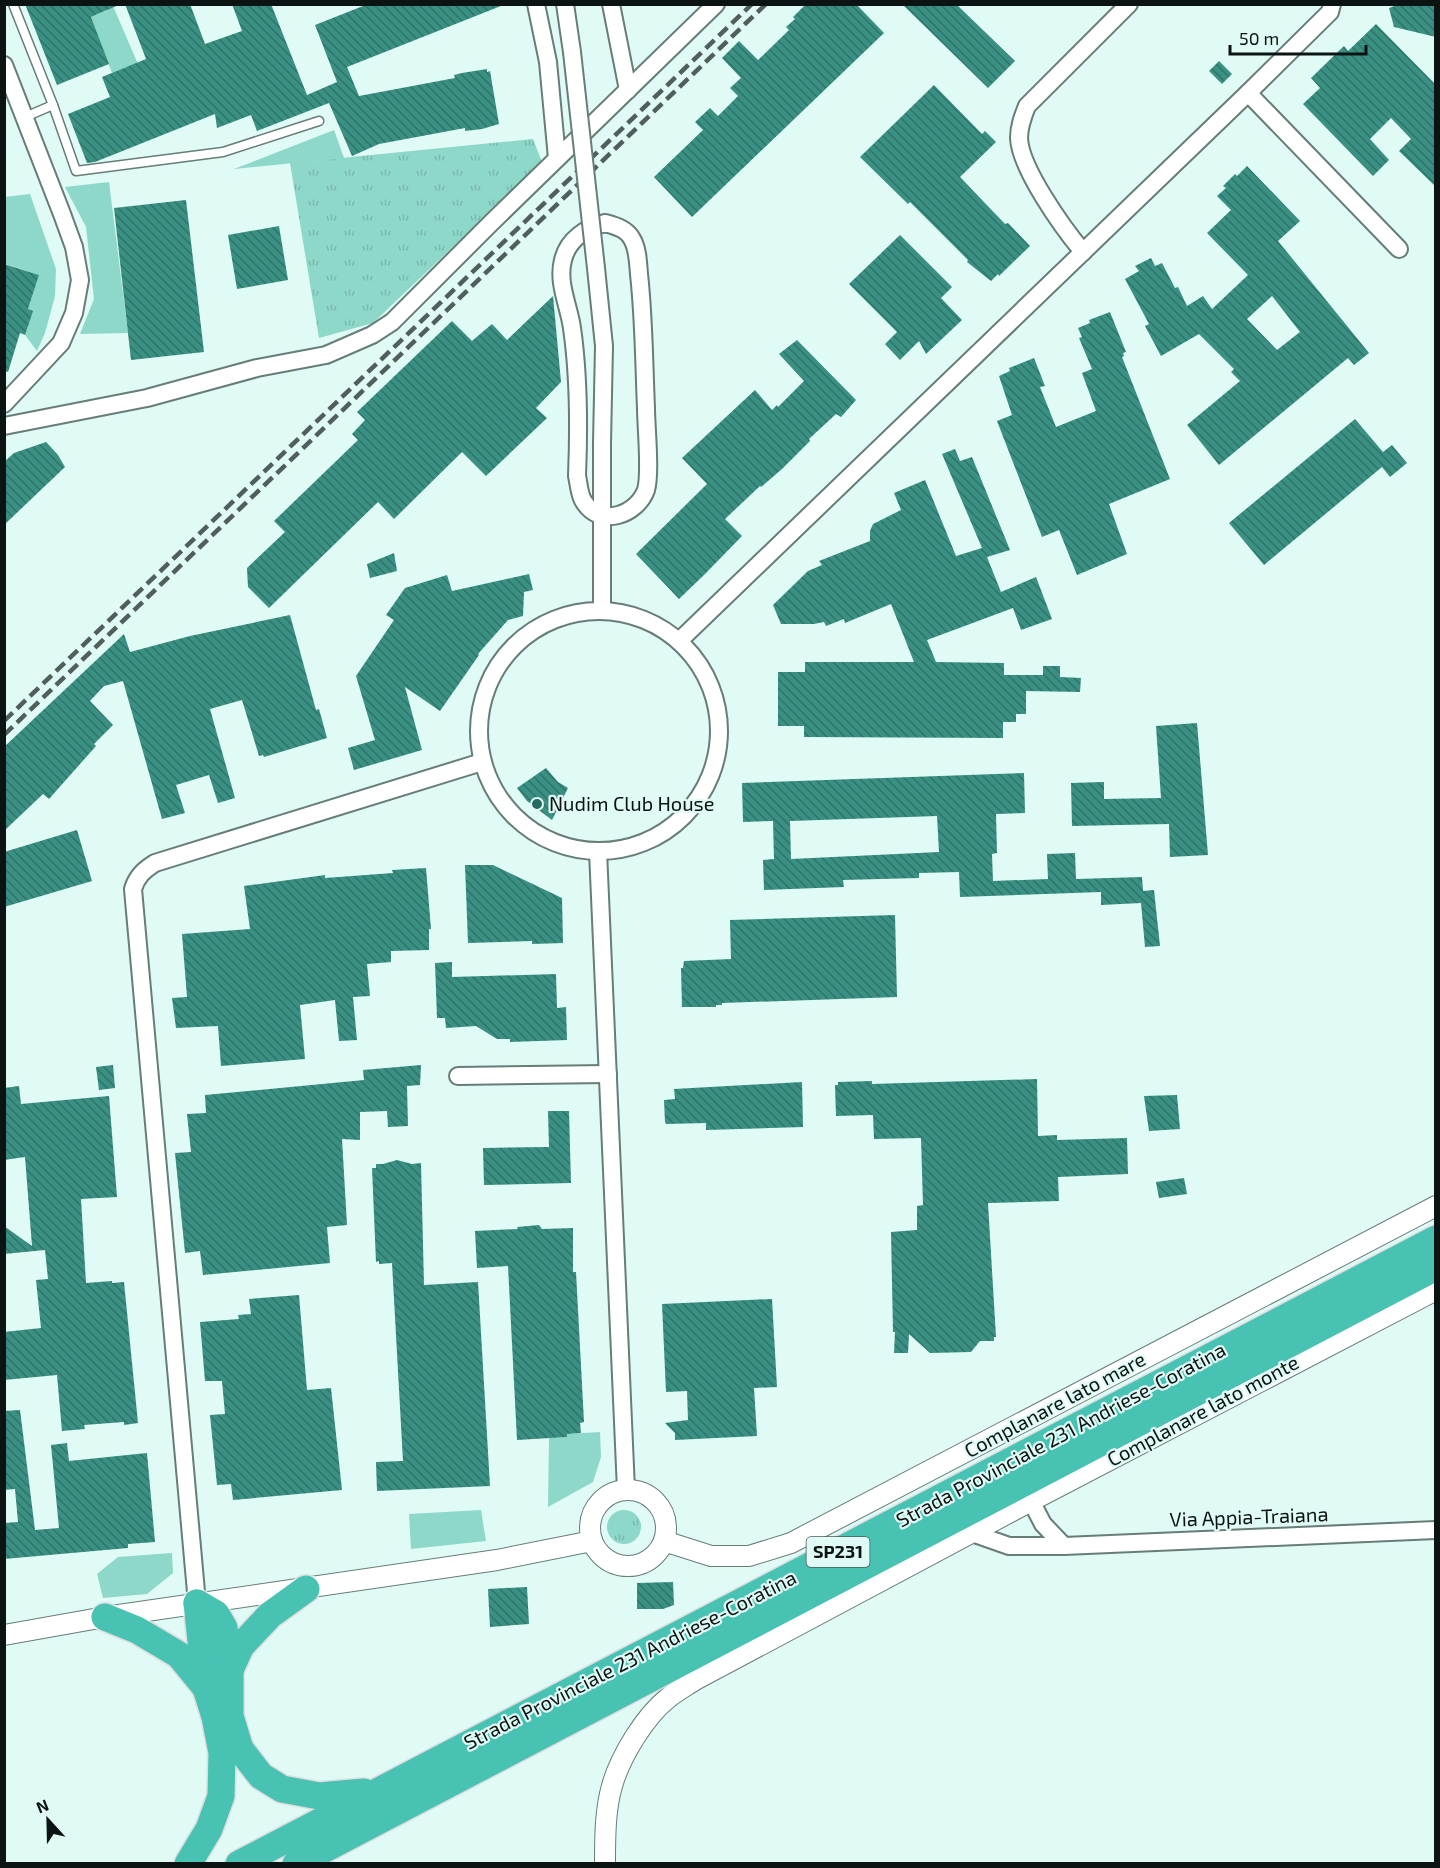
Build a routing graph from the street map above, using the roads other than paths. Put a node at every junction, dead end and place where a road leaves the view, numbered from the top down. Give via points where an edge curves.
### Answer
1 (12, 4) edge
2 (536, 4) edge
3 (566, 4) edge
4 (611, 4) edge
5 (716, 4) edge
6 (1129, 4) edge
7 (1332, 4) edge
8 (4, 65) edge
9 (628, 90) junction
10 (1248, 93) junction
11 (53, 105) junction
12 (26, 117) junction
13 (319, 121) dead end
14 (557, 158) junction
15 (1399, 249) dead end
16 (1083, 252) junction
17 (4, 404) edge
18 (4, 426) edge
19 (603, 516) junction
20 (602, 610) junction
21 (679, 641) junction
22 (482, 762) junction
23 (598, 851) junction
24 (608, 1074) junction
25 (458, 1076) dead end
26 (1436, 1206) edge
27 (1436, 1239) edge
28 (1436, 1267) edge
29 (1436, 1290) edge
30 (626, 1490) junction
31 (1031, 1501) junction
32 (1436, 1530) edge
33 (972, 1533) junction
34 (592, 1541) junction
35 (663, 1541) junction
36 (1064, 1546) junction
37 (306, 1589) junction
38 (197, 1603) junction
39 (105, 1617) junction
40 (4, 1635) edge
41 (230, 1670) junction
42 (206, 1688) junction
43 (381, 1790) junction
44 (424, 1796) junction
45 (188, 1863) edge
46 (239, 1863) edge
47 (296, 1863) edge
48 (331, 1863) edge
49 (604, 1863) edge

1 - 11 lane
2 - 14 street via 548,62
3 - 19 street, bridge via 604,346
4 - 9 street
5 - 9 street
6 - 16 street via 1027,106 1020,127 1026,165
7 - 10 street via 1330,12
8 - 12 street
9 - 14 street
10 - 15 street
10 - 16 street
11 - 12 lane
11 - 13 lane via 76,171 223,152
12 - 17 street via 74,247 80,280 74,313 61,343
14 - 18 street via 392,322 372,335 326,355 257,368 147,398
16 - 21 street
19 - 19 street via 622,515 636,507 646,490 648,458 637,253 632,237 621,227 605,223 585,230 571,243 563,260 562,275 578,381 577,476 584,502
19 - 20 street
20 - 21 street via 643,619
20 - 22 street via 553,620 512,647 497,667 484,697 478,738
21 - 23 street via 705,673 716,702 720,733 712,774 690,810 658,836 619,850
22 - 23 street via 502,803 534,833 554,843
22 - 38 street via 155,863 136,879 133,889
23 - 24 street
24 - 25 street
24 - 30 street
26 - 35 street, Complanare lato mare via 791,1543 749,1556 711,1556
27 - 43 highway, Strada Provinciale 231 Andriese-Coratina / SP231
28 - 44 highway, Strada Provinciale 231 Andriese-Coratina / SP231
29 - 31 street, Complanare lato monte
30 - 34 street via 614,1492 596,1507 591,1517
30 - 35 street via 638,1491 659,1505 665,1522
31 - 33 street, Complanare lato monte
31 - 36 street via 1043,1524
32 - 36 street, Via Appia-Traiana
33 - 36 street, Via Appia-Traiana via 1009,1546
33 - 49 street, Complanare lato monte via 695,1680 667,1699 645,1723 626,1753 612,1786
34 - 35 street via 608,1561 627,1565 647,1561
34 - 37 street via 497,1560
37 - 38 street
37 - 41 highway via 270,1615 241,1646
38 - 39 street
38 - 41 highway via 216,1614 224,1628
38 - 42 highway
39 - 40 street
39 - 42 highway via 137,1630 179,1655
41 - 43 highway via 230,1716 240,1749 261,1776 282,1789 319,1796
42 - 45 highway via 222,1753 221,1796 209,1828
43 - 46 highway, Strada Provinciale 231 Andriese-Coratina / SP231
44 - 47 highway, Strada Provinciale 231 Andriese-Coratina / SP231
44 - 48 highway

